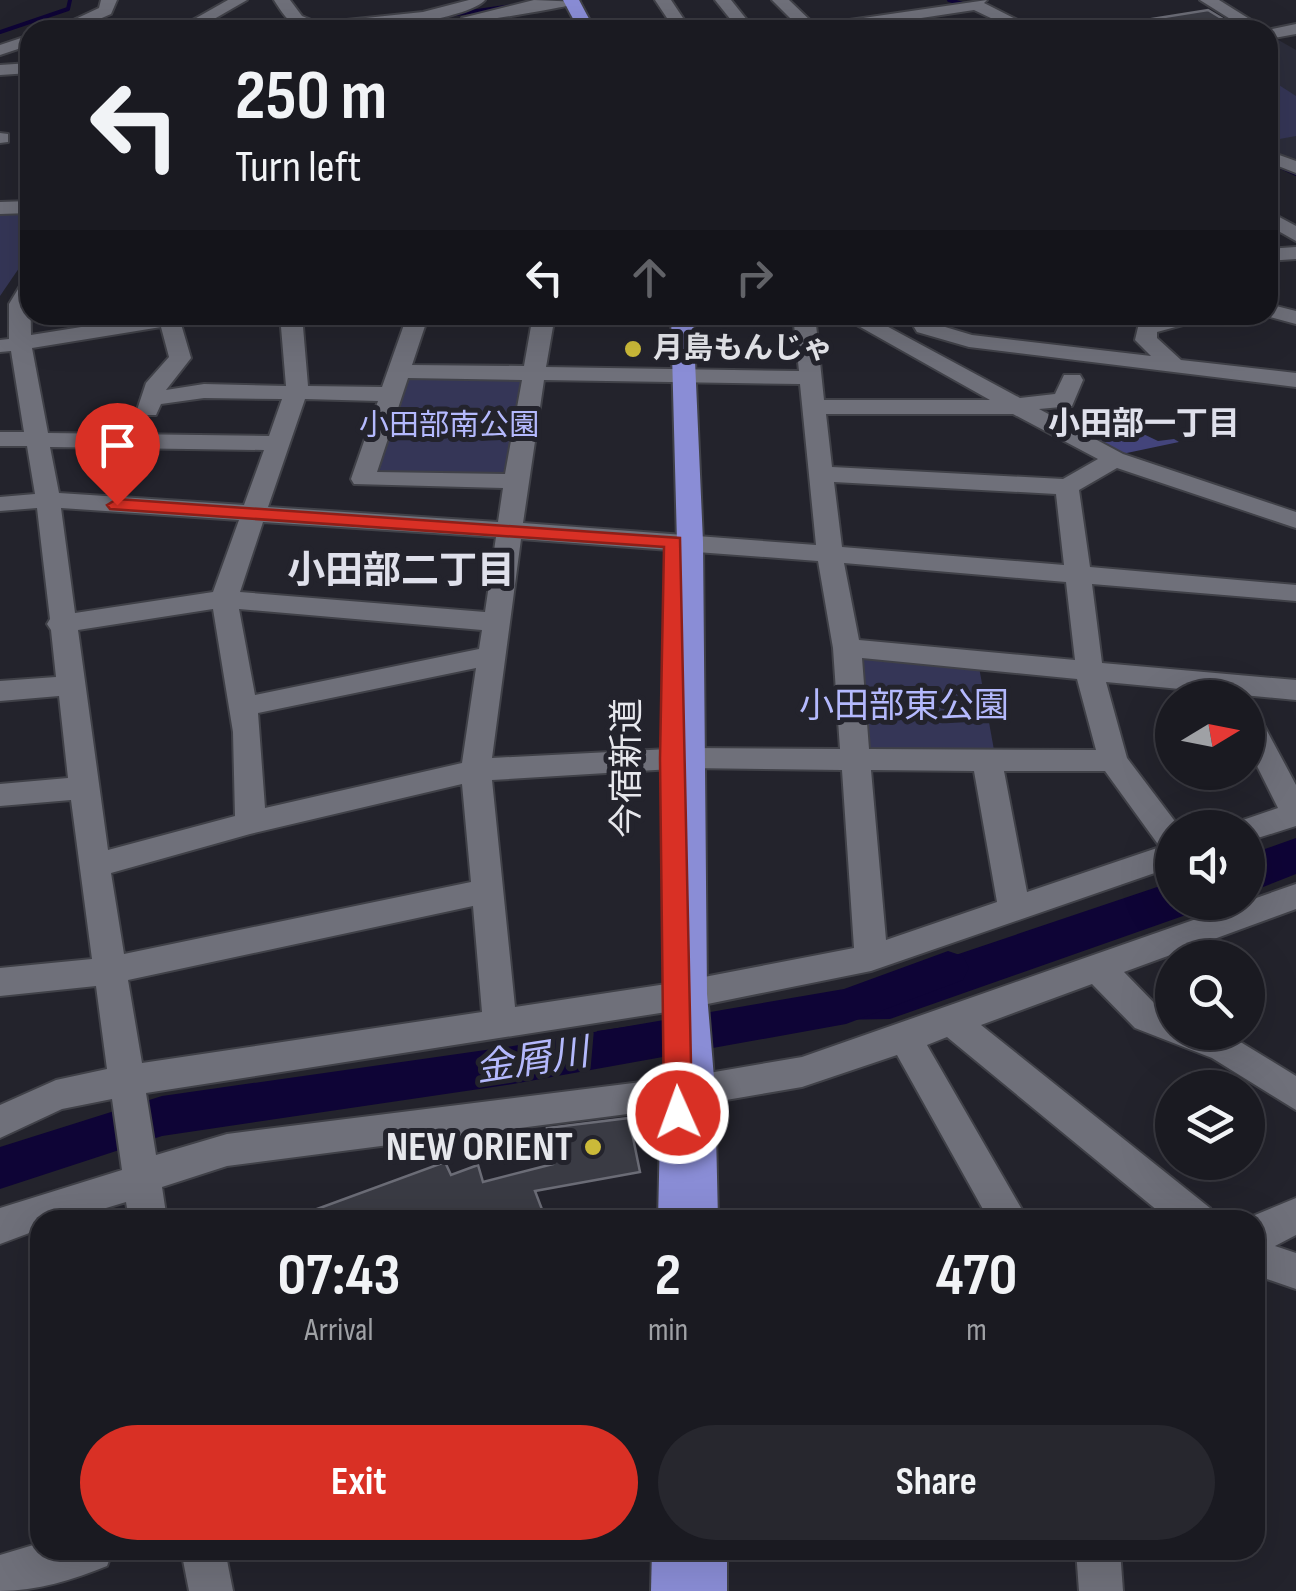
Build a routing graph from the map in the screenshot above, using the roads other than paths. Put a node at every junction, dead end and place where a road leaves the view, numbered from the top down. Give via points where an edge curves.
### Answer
1 (110, 0) edge
2 (238, 0) edge
3 (282, 0) edge
4 (477, 0) edge
5 (723, 0) edge
6 (780, 0) edge
7 (863, 0) edge
8 (1208, 0) edge
9 (578, 1) edge
10 (974, 4) edge
11 (366, 5) dead end
12 (939, 11) junction
13 (292, 16) junction
14 (84, 20) edge
15 (201, 20) edge
16 (302, 20) edge
17 (398, 20) edge
18 (492, 20) edge
19 (738, 20) edge
20 (801, 20) edge
21 (882, 20) edge
22 (906, 20) edge
23 (952, 20) edge
24 (1008, 20) edge
25 (1243, 20) edge
26 (1280, 254) edge
27 (1296, 272) edge
28 (20, 302) edge
29 (107, 325) edge
30 (171, 325) edge
31 (292, 325) edge
32 (415, 325) edge
33 (542, 325) edge
34 (669, 325) edge
35 (681, 325) edge
36 (805, 325) edge
37 (869, 325) edge
38 (932, 325) edge
39 (1159, 325) edge
40 (925, 327) junction
41 (892, 337) junction
42 (10, 344) edge
43 (1174, 365) junction
44 (534, 373) junction
45 (677, 376) junction
46 (811, 378) junction
47 (1072, 380) dead end
48 (1296, 380) edge
49 (395, 382) junction
50 (298, 390) junction
51 (152, 399) junction
52 (814, 407) junction
53 (1019, 408) junction
54 (34, 438) junction
55 (0, 439) edge
56 (138, 440) junction
57 (278, 443) junction
58 (1115, 459) junction
59 (822, 474) junction
60 (516, 481) junction
61 (1067, 487) junction
62 (48, 500) junction
63 (0, 504) edge
64 (255, 514) junction
65 (1296, 520) edge
66 (509, 530) junction
67 (682, 542) junction
68 (830, 556) junction
69 (1079, 575) junction
70 (1296, 593) edge
71 (224, 598) junction
72 (496, 622) junction
73 (60, 624) junction
74 (847, 648) junction
75 (491, 656) junction
76 (1090, 674) junction
77 (1155, 682) edge
78 (69, 686) junction
79 (1265, 690) edge
80 (1296, 690) edge
81 (0, 691) edge
82 (242, 708) junction
83 (1265, 753) edge
84 (679, 758) junction
85 (853, 761) junction
86 (987, 761) junction
87 (1114, 761) junction
88 (476, 770) junction
89 (83, 788) junction
90 (0, 795) edge
91 (1155, 817) edge
92 (250, 823) junction
93 (1265, 824) edge
94 (1155, 861) edge
95 (94, 866) junction
96 (487, 891) junction
97 (1296, 896) edge
98 (1014, 910) junction
99 (871, 958) junction
100 (1098, 968) junction
101 (109, 970) junction
102 (0, 982) edge
103 (685, 997) junction
104 (950, 1021) junction
105 (1155, 1021) edge
106 (500, 1024) junction
107 (905, 1038) junction
108 (1227, 1050) edge
109 (125, 1082) junction
110 (688, 1090) junction
111 (56, 1095) junction
112 (1296, 1095) edge
113 (0, 1100) edge
114 (0, 1122) edge
115 (143, 1178) junction
116 (45, 1210) edge
117 (147, 1210) edge
118 (678, 1210) edge
119 (698, 1210) edge
120 (1003, 1210) edge
121 (1186, 1210) edge
122 (30, 1215) edge
123 (1296, 1215) edge
124 (0, 1226) edge
125 (1265, 1231) edge
126 (1265, 1261) edge
127 (1296, 1271) edge
128 (56, 1560) edge
129 (205, 1560) edge
130 (674, 1560) edge
131 (704, 1560) edge
132 (1099, 1560) edge
133 (0, 1576) edge
134 (211, 1591) edge
135 (673, 1591) edge
136 (705, 1591) edge
137 (1101, 1591) edge

1 - 14 street via 106,11
2 - 15 street
3 - 13 street
4 - 17 street
5 - 19 street
6 - 20 street
7 - 21 street
8 - 25 street
9 - 18 street
10 - 12 street
10 - 24 street
11 - 13 street
12 - 22 street
12 - 23 street
13 - 16 street
26 - 27 street
28 - 42 street
29 - 42 street
30 - 51 street via 180,358 156,383
31 - 50 street
32 - 49 street
33 - 44 street
34 - 45 highway, 今宿新道
35 - 45 highway, 今宿新道
36 - 46 street
37 - 41 street
38 - 40 street
39 - 43 street via 1147,328 1146,340
40 - 41 street
40 - 43 street via 969,342
41 - 53 street
42 - 54 street
43 - 48 street
44 - 45 street
44 - 49 street
44 - 60 street
45 - 46 street
45 - 67 highway, 今宿新道
46 - 52 street
47 - 53 street via 1064,400
49 - 50 street
49 - 60 street via 363,479
50 - 51 street
50 - 57 street
51 - 56 street
52 - 53 street
52 - 59 street
53 - 58 street
54 - 55 street
54 - 56 street
54 - 62 street
56 - 57 street
57 - 64 street
58 - 61 street
58 - 65 street
59 - 61 street
59 - 68 street
60 - 66 street
61 - 69 street
62 - 63 street
62 - 64 street
62 - 73 street
64 - 66 street
64 - 71 street
66 - 67 street
66 - 72 street
67 - 68 street
67 - 84 highway, 今宿新道
68 - 69 street
68 - 74 street
69 - 70 street
69 - 76 street
71 - 72 street
71 - 73 street
71 - 82 street
72 - 75 street
73 - 78 street
74 - 76 street
74 - 85 street
75 - 82 street
75 - 88 street
76 - 77 street
76 - 87 street
78 - 81 street
78 - 89 street
79 - 80 street
82 - 92 street
83 - 93 street via 1296,814
84 - 85 street
84 - 88 street
84 - 103 highway, 今宿新道
85 - 86 street
85 - 99 street
86 - 87 street
86 - 98 street
87 - 91 street
88 - 92 street
88 - 96 street
89 - 90 street
89 - 95 street
92 - 95 street
94 - 98 street
95 - 101 street
96 - 101 street
96 - 106 street
97 - 100 street
98 - 99 street
99 - 103 street
100 - 104 street
100 - 105 street
101 - 102 street
101 - 109 street
103 - 106 street
103 - 110 highway, 今宿新道
104 - 107 street
104 - 121 street
106 - 109 street
107 - 110 street via 802,1072
107 - 120 street
108 - 112 street
109 - 111 street
109 - 115 street
110 - 115 street via 227,1150
110 - 118 highway, 今宿新道
110 - 119 highway, 今宿新道
111 - 113 street
111 - 114 street
115 - 116 street
115 - 117 street
122 - 124 street
123 - 125 street
126 - 127 street
128 - 133 street
129 - 134 street
130 - 135 highway
131 - 136 highway
132 - 137 street

